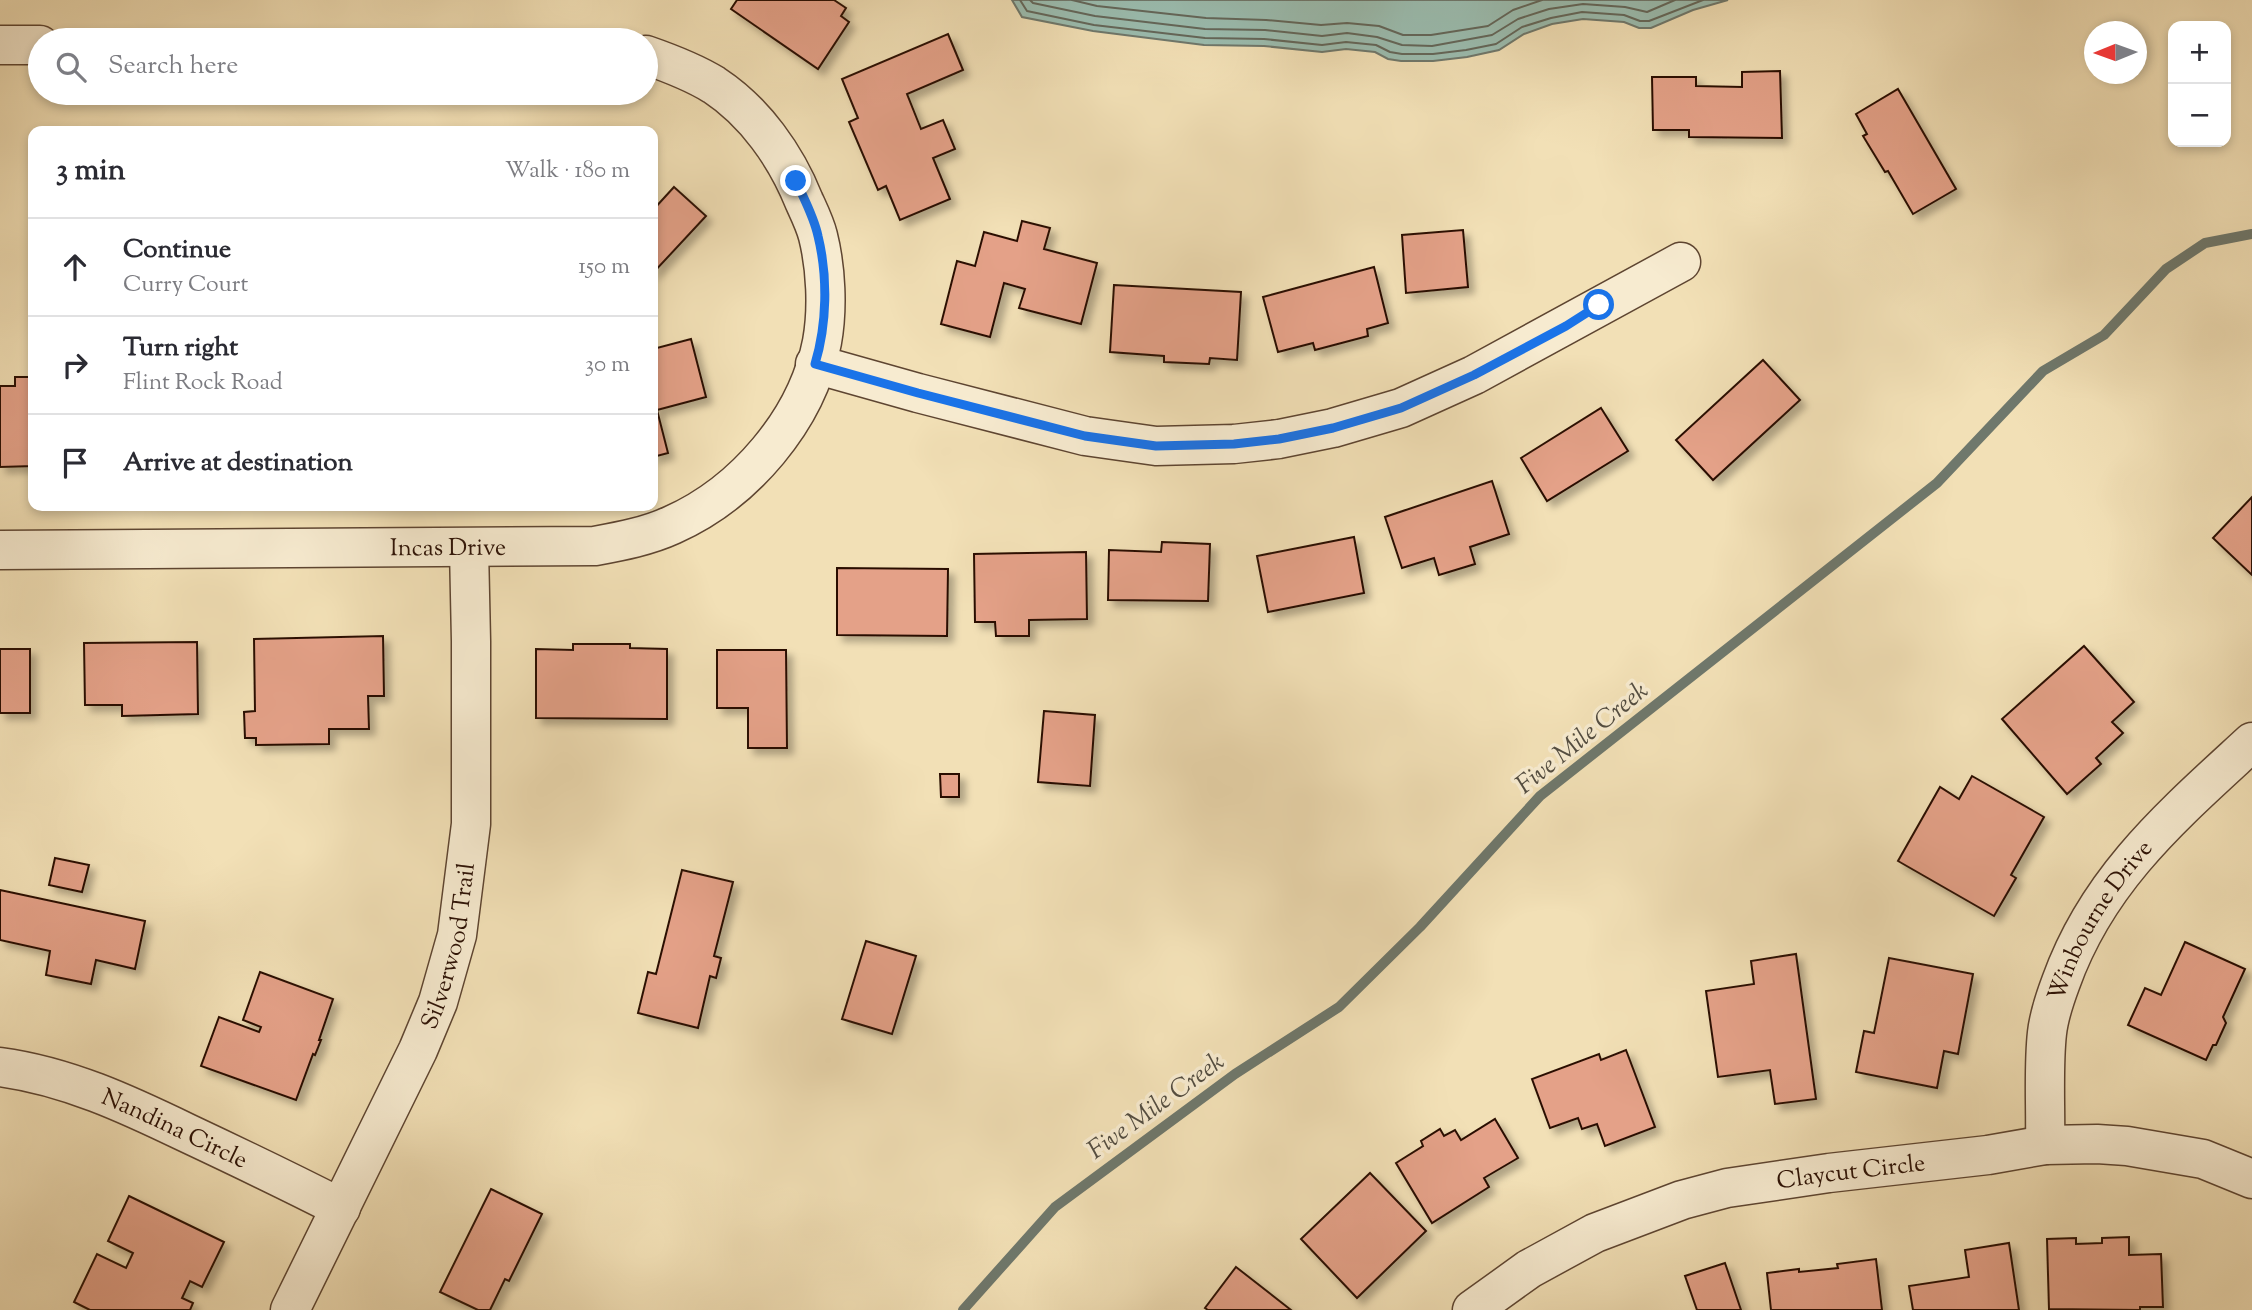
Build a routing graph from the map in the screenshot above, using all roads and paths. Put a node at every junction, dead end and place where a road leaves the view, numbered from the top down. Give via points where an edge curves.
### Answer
1 (0, 45) edge
2 (28, 45) edge
3 (658, 59) edge
4 (1681, 261) dead end
5 (815, 364) junction
6 (469, 548) junction
7 (0, 550) edge
8 (2252, 742) edge
9 (0, 1068) edge
10 (2045, 1145) junction
11 (2252, 1179) edge
12 (341, 1208) junction
13 (290, 1310) edge
14 (1472, 1310) edge

1 - 2 street
3 - 5 street, Incas Drive via 714,85 749,114 796,181 822,255 825,297 822,341
4 - 5 street via 1486,369 1401,408 1279,439 1156,446 1085,436
5 - 6 street, Incas Drive via 781,436 748,474 708,506 672,525 595,546
6 - 7 street, Incas Drive
6 - 12 street, Silverwood Trail via 471,824 457,934 438,1002 418,1050
8 - 10 street, Winbourne Drive via 2131,861 2101,899 2071,953 2047,1034
9 - 12 street, Nandina Circle via 77,1085 124,1103
10 - 11 street, Claycut Circle via 2127,1146 2203,1159
10 - 14 street, Claycut Circle via 1727,1188 1682,1200 1595,1233 1529,1269
12 - 13 street, Silverwood Trail

